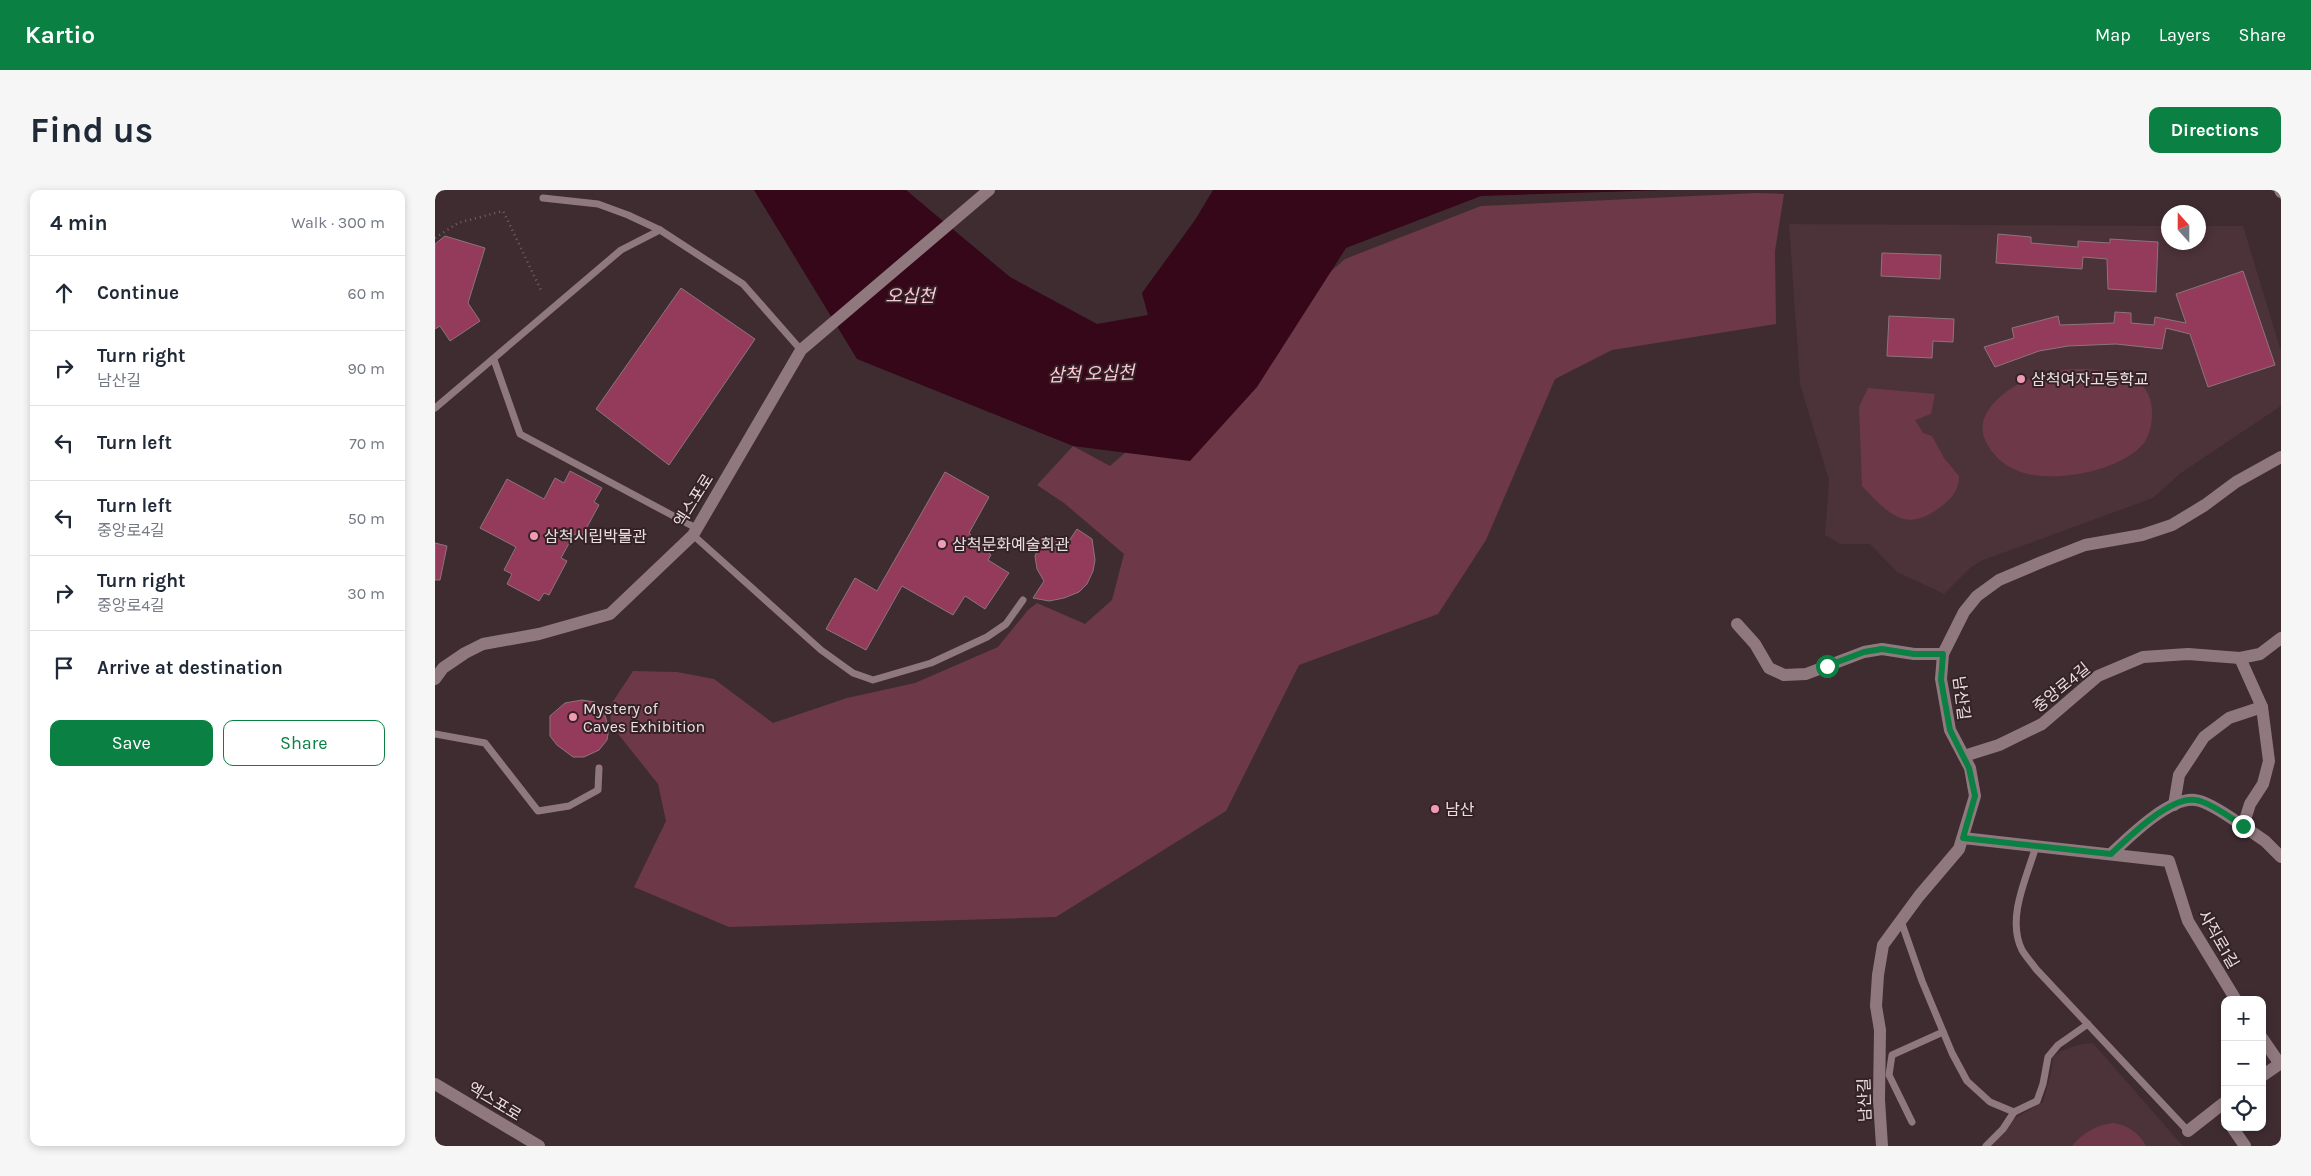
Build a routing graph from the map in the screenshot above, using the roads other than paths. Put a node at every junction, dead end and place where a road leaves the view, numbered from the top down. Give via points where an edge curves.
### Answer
1 (989, 190) edge
2 (543, 198) dead end
3 (660, 230) junction
4 (801, 350) junction
5 (494, 360) junction
6 (435, 408) edge
7 (2281, 457) edge
8 (694, 532) junction
9 (1023, 600) dead end
10 (1737, 624) dead end
11 (2281, 638) edge
12 (1943, 654) junction
13 (2240, 658) junction
14 (439, 667) edge
15 (435, 679) edge
16 (2262, 707) junction
17 (435, 734) edge
18 (1964, 756) junction
19 (599, 768) dead end
20 (2174, 804) junction
21 (2243, 826) junction
22 (1963, 838) junction
23 (2036, 846) junction
24 (2111, 854) junction
25 (2281, 857) edge
26 (1901, 921) junction
27 (2234, 996) edge
28 (2088, 1024) junction
29 (1943, 1032) junction
30 (2264, 1041) edge
31 (2280, 1063) edge
32 (1884, 1073) junction
33 (2266, 1073) edge
34 (435, 1084) edge
35 (2221, 1110) edge
36 (2014, 1112) junction
37 (1912, 1122) dead end
38 (2188, 1131) joint
39 (2236, 1131) edge
40 (539, 1146) edge
41 (1882, 1146) edge
42 (1986, 1146) edge
43 (2245, 1146) edge

1 - 4 street, 엑스포로
2 - 3 lane via 598,204
3 - 4 lane via 743,284
3 - 5 lane via 621,250
4 - 8 street, 엑스포로
5 - 6 lane
5 - 8 lane via 520,434
7 - 12 street, 남산길 via 2236,482 2172,525 2142,535 2085,545 1999,580 1977,596 1964,612
8 - 9 lane via 821,650 853,673 873,680 931,663 987,637 1006,624
8 - 14 street, 엑스포로 via 610,614 539,634 483,644
10 - 12 street via 1755,644 1769,668 1784,675 1806,674 1864,652 1882,649
11 - 13 street, 중앙로4길 via 2260,654
12 - 18 street, 남산길 via 1941,680 1945,708 1950,730
13 - 16 street
13 - 18 street, 중앙로4길 via 2188,654 2143,657 2098,676 2042,724
14 - 15 street, 엑스포로
16 - 20 street via 2229,718 2204,737 2179,775
16 - 21 street via 2269,761 2263,784 2250,804
17 - 19 lane via 485,743 538,812 569,806 598,790
18 - 22 street, 남산길 via 1975,796
20 - 21 street via 2195,800
20 - 24 street via 2140,827
21 - 25 street
22 - 23 street
22 - 26 street, 남산길 via 1959,849
23 - 24 street
23 - 28 lane via 2018,904 2016,929 2022,950
24 - 27 street, 사직로1길 via 2169,861 2187,921
26 - 29 lane
26 - 32 street, 남산길 via 1883,945 1878,975 1877,1006
28 - 36 lane via 2058,1045 2048,1057 2037,1101
28 - 38 lane
29 - 32 lane via 1892,1055
29 - 36 lane via 1967,1081 1990,1102
30 - 31 street
31 - 33 street
32 - 37 lane
32 - 41 street, 남산길
34 - 40 street, 엑스포로
35 - 38 street
36 - 42 lane
39 - 43 street

